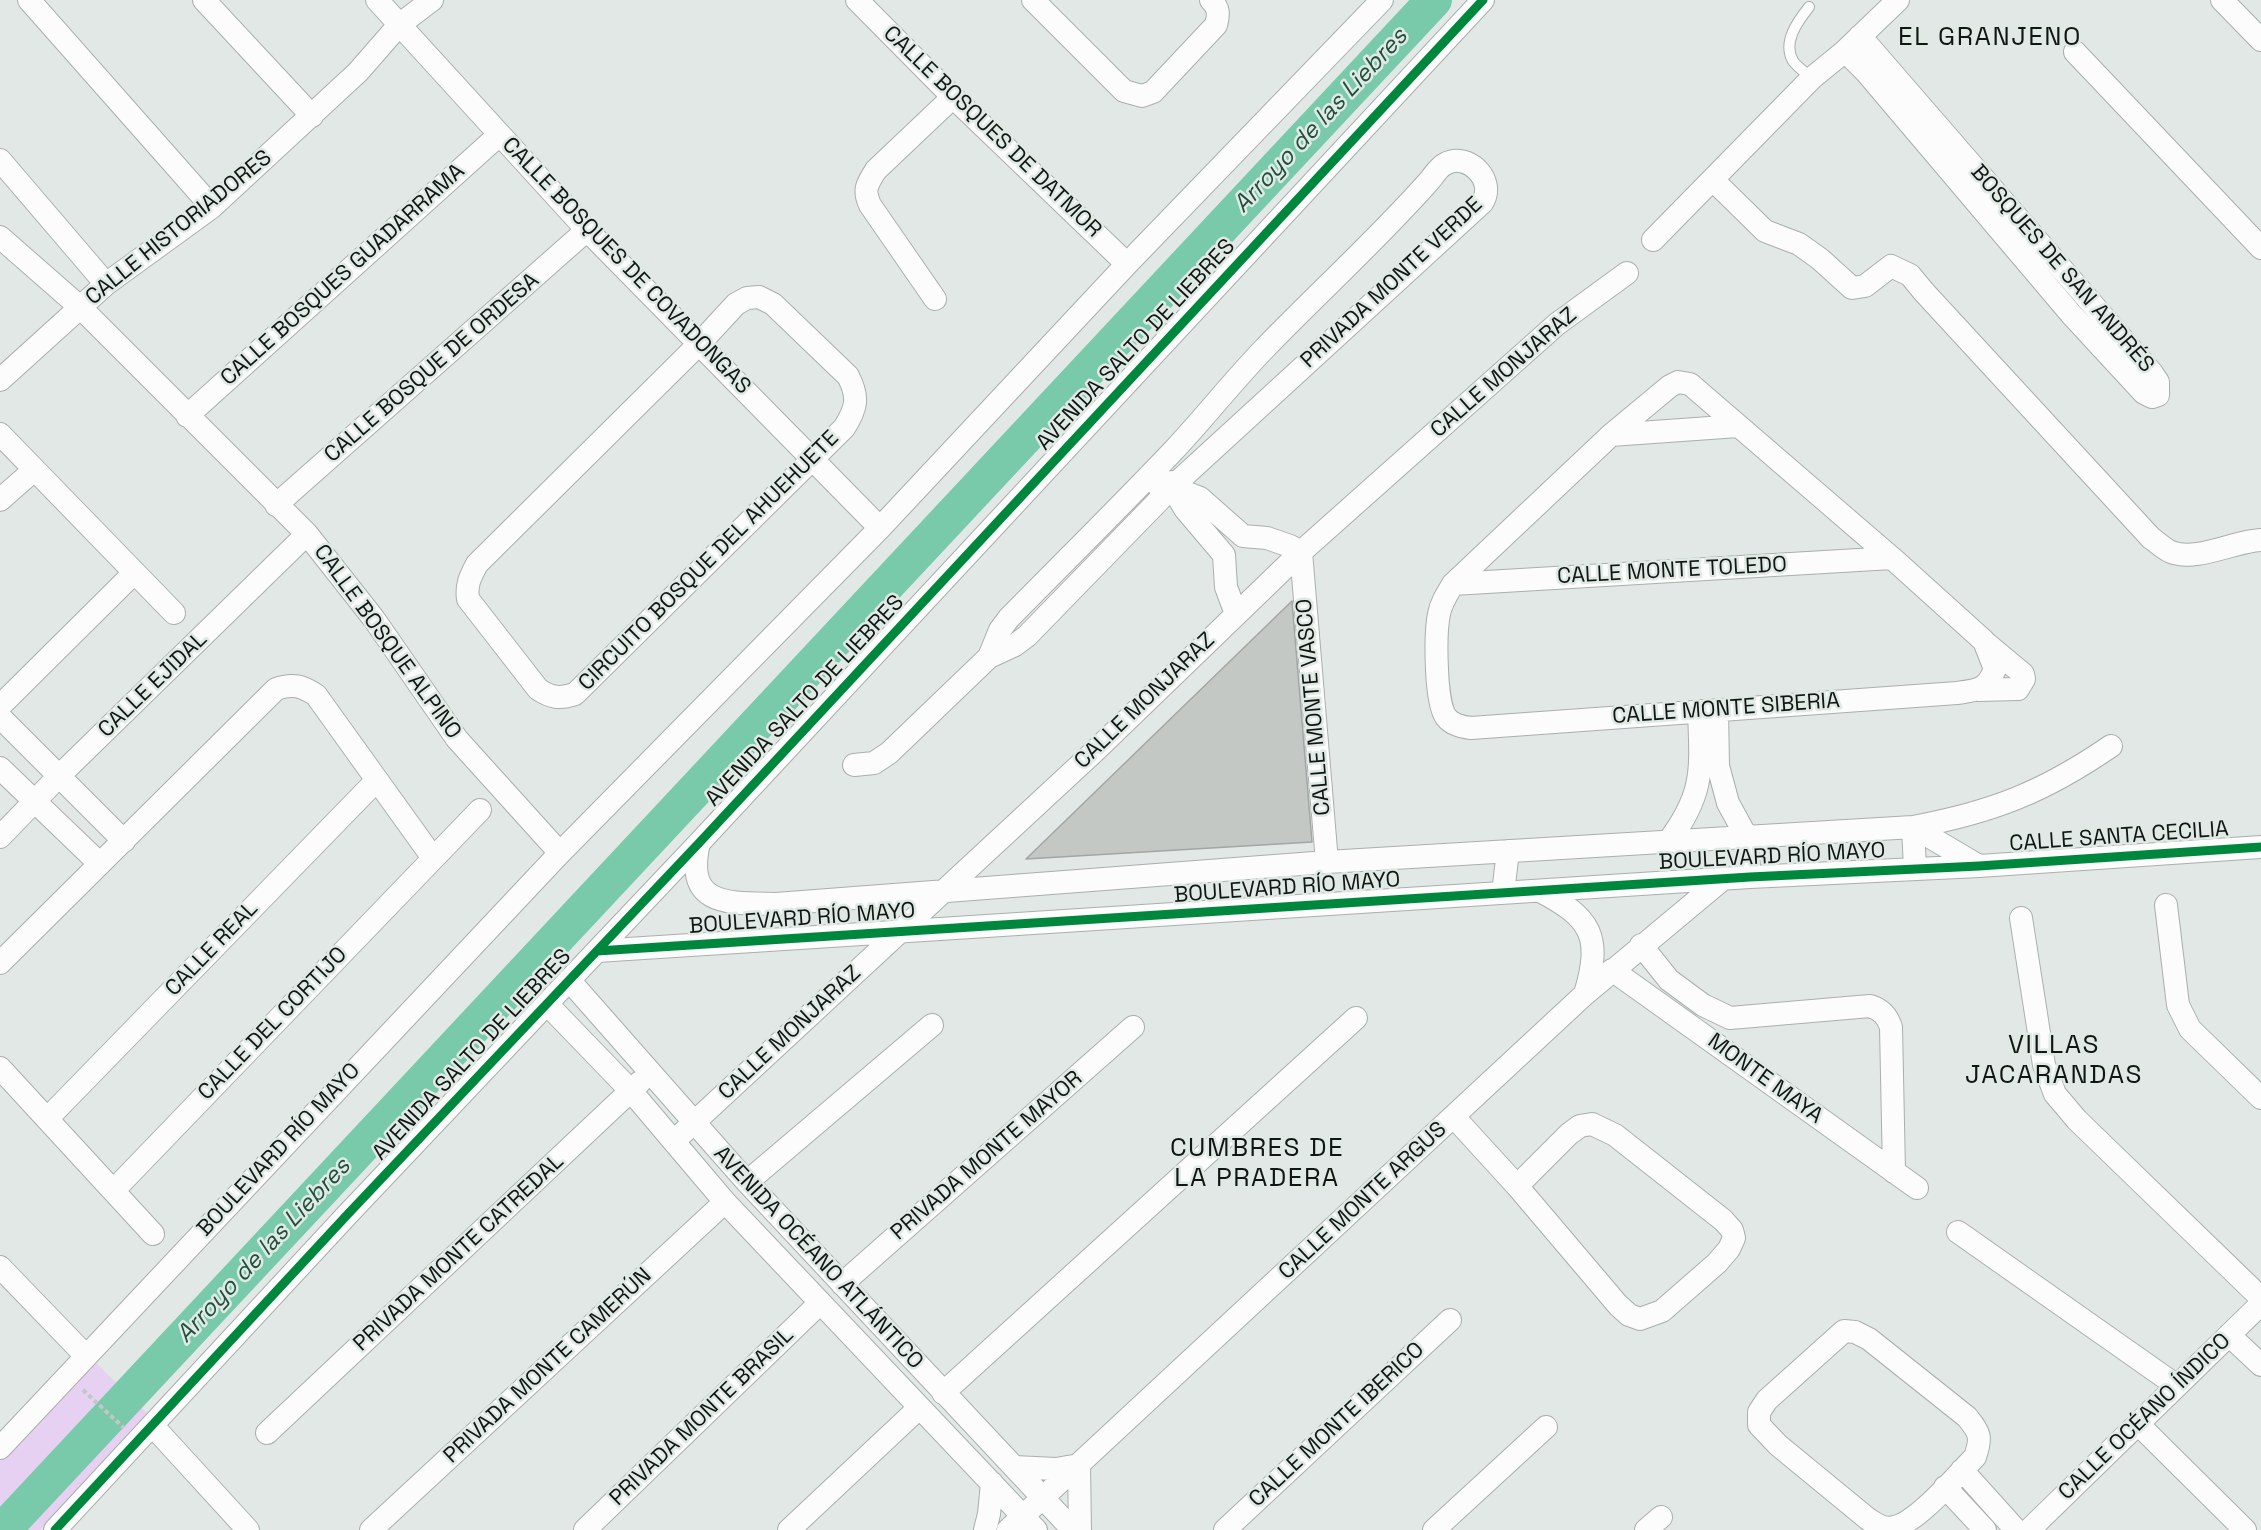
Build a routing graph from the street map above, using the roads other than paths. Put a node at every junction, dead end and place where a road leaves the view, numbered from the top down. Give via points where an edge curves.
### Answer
1 (28, 0) edge
2 (204, 0) edge
3 (377, 0) edge
4 (432, 0) edge
5 (857, 0) edge
6 (1033, 0) edge
7 (1211, 0) edge
8 (1382, 0) edge
9 (1483, 0) edge
10 (1898, 0) edge
11 (2222, 0) edge
12 (1809, 7) dead end
13 (399, 25) junction
14 (2261, 40) edge
15 (1852, 43) junction
16 (2075, 52) dead end
17 (1812, 78) junction
18 (953, 97) junction
19 (312, 116) junction
20 (500, 135) junction
21 (0, 160) edge
22 (1713, 180) junction
23 (212, 207) junction
24 (587, 230) junction
25 (0, 237) edge
26 (1653, 240) dead end
27 (2261, 248) edge
28 (1127, 264) junction
29 (1627, 273) dead end
30 (106, 284) junction
31 (935, 299) dead end
32 (81, 308) junction
33 (2107, 320) junction
34 (2090, 334) junction
35 (700, 343) junction
36 (0, 380) edge
37 (187, 416) junction
38 (1738, 426) junction
39 (0, 434) edge
40 (1611, 435) junction
41 (1173, 451) junction
42 (813, 458) junction
43 (34, 470) junction
44 (1138, 487) junction
45 (1172, 487) junction
46 (0, 500) edge
47 (276, 505) junction
48 (880, 528) junction
49 (307, 534) junction
50 (1243, 536) junction
51 (2261, 540) edge
52 (1301, 552) junction
53 (1224, 555) junction
54 (1892, 558) junction
55 (135, 573) junction
56 (1453, 585) junction
57 (174, 613) dead end
58 (1236, 614) junction
59 (1984, 641) junction
60 (989, 657) junction
61 (1977, 690) junction
62 (0, 706) edge
63 (1708, 711) junction
64 (0, 717) edge
65 (2111, 746) dead end
66 (854, 765) dead end
67 (0, 768) edge
68 (59, 776) junction
69 (376, 780) junction
70 (34, 802) junction
71 (480, 810) dead end
72 (1913, 827) junction
73 (0, 837) edge
74 (1746, 837) junction
75 (124, 841) junction
76 (1668, 842) junction
77 (699, 843) junction
78 (2261, 847) edge
79 (1508, 851) junction
80 (560, 853) junction
81 (433, 858) junction
82 (1327, 862) junction
83 (100, 864) junction
84 (1979, 866) junction
85 (1915, 869) junction
86 (1750, 877) junction
87 (1724, 878) junction
88 (946, 890) junction
89 (1540, 891) junction
90 (1503, 893) junction
91 (2166, 905) dead end
92 (2021, 918) dead end
93 (897, 932) junction
94 (1641, 945) junction
95 (597, 951) junction
96 (0, 963) edge
97 (1612, 970) junction
98 (569, 980) junction
99 (1585, 994) junction
100 (547, 1004) junction
101 (1702, 1005) junction
102 (1356, 1018) dead end
103 (932, 1025) dead end
104 (1690, 1026) junction
105 (1133, 1028) dead end
106 (0, 1068) edge
107 (650, 1073) junction
108 (631, 1091) junction
109 (2261, 1098) edge
110 (1454, 1118) junction
111 (47, 1119) junction
112 (694, 1122) junction
113 (674, 1141) junction
114 (1894, 1172) junction
115 (747, 1182) junction
116 (1517, 1186) junction
117 (1917, 1188) dead end
118 (114, 1190) junction
119 (725, 1202) junction
120 (1958, 1232) dead end
121 (153, 1234) dead end
122 (0, 1267) edge
123 (842, 1284) junction
124 (2261, 1298) edge
125 (820, 1303) junction
126 (2261, 1304) edge
127 (1450, 1320) dead end
128 (2229, 1335) junction
129 (86, 1356) junction
130 (2261, 1365) edge
131 (2177, 1386) junction
132 (943, 1392) junction
133 (919, 1408) junction
134 (2138, 1424) junction
135 (152, 1425) junction
136 (1546, 1427) dead end
137 (267, 1433) dead end
138 (0, 1448) edge
139 (1079, 1465) junction
140 (1014, 1467) junction
141 (1962, 1470) junction
142 (992, 1484) junction
143 (1945, 1487) junction
144 (1044, 1497) junction
145 (1023, 1525) edge
146 (2042, 1526) edge
147 (55, 1530) edge
148 (248, 1530) edge
149 (371, 1530) edge
150 (585, 1530) edge
151 (789, 1530) edge
152 (985, 1530) edge
153 (1073, 1530) edge
154 (1080, 1530) edge
155 (1225, 1530) edge
156 (1434, 1530) edge
157 (1986, 1530) edge
158 (2016, 1530) edge
159 (2245, 1530) edge

1 - 23 street
2 - 19 street
3 - 13 street, CALLE BOSQUES DE COVADONGAS
4 - 13 street, CALLE HISTORIADORES
5 - 18 street, CALLE BOSQUES DE DATMOR
6 - 7 street via 1124,91 1142,96 1153,92 1216,25 1219,15
8 - 28 street
9 - 77 street, AVENIDA SALTO DE LIEBRES
10 - 15 street
11 - 14 street
12 - 17 lane via 1791,34 1789,51 1794,62
13 - 19 street, CALLE HISTORIADORES
13 - 20 street, CALLE BOSQUES DE COVADONGAS
15 - 17 street
15 - 33 street, BOSQUES DE SAN ANDRÉS
15 - 34 street, BOSQUES DE SAN ANDRÉS via 1866,72
16 - 27 street
17 - 22 street
18 - 28 street, CALLE BOSQUES DE DATMOR
18 - 31 street via 876,170 865,193
19 - 23 street, CALLE HISTORIADORES
20 - 24 street, CALLE BOSQUES DE COVADONGAS
20 - 37 street, CALLE BOSQUES GUADARRAMA
21 - 30 street
22 - 26 street
22 - 51 street via 1765,231 1799,244 1852,288 1865,286 1891,266 1910,275 2143,530 2172,552 2198,554
23 - 30 street, CALLE HISTORIADORES
24 - 35 street, CALLE BOSQUES DE COVADONGAS
24 - 47 street, CALLE BOSQUE DE ORDESA
25 - 32 street, CALLE BOSQUE ALPINO
28 - 48 street
29 - 52 street, CALLE MONJARAZ via 1557,324
30 - 32 street, CALLE HISTORIADORES
32 - 36 street, CALLE HISTORIADORES
32 - 37 street, CALLE BOSQUE ALPINO
33 - 34 street
33 - 34 street, BOSQUES DE SAN ANDRÉS via 2158,382 2156,397 2144,393
35 - 42 street, CALLE BOSQUES DE COVADONGAS
35 - 42 street, CIRCUITO BOSQUE DEL AHUEHUETE via 736,304 759,297 773,304 848,376 856,400 852,416
35 - 42 street, CIRCUITO BOSQUE DEL AHUEHUETE via 477,564 471,575 466,587 468,600 538,689 550,697 575,694
37 - 47 street, CALLE BOSQUE ALPINO
38 - 40 street
38 - 40 street, CALLE MONTE SIBERIA via 1684,382 1670,386
38 - 54 street, CALLE MONTE SIBERIA
39 - 43 street
40 - 56 street, CALLE MONTE SIBERIA
41 - 44 street, PRIVADA MONTE VERDE
41 - 45 street
41 - 45 street, PRIVADA MONTE VERDE via 1263,350 1406,208 1444,164 1465,162 1479,171 1488,188 1482,202
42 - 48 street, CALLE BOSQUES DE COVADONGAS
43 - 46 street
43 - 55 street
44 - 45 street
44 - 60 street, PRIVADA MONTE VERDE via 1009,618
45 - 50 street via 1200,498
45 - 53 street via 1185,509
45 - 60 street, PRIVADA MONTE VERDE via 1027,636
47 - 49 street, CALLE BOSQUE ALPINO
48 - 80 street
49 - 68 street, CALLE EJIDAL
49 - 80 street, CALLE BOSQUE ALPINO via 374,619 457,739
50 - 52 street via 1268,538
50 - 53 street via 1231,542
52 - 58 street, CALLE MONJARAZ
52 - 82 street, CALLE MONTE VASCO
53 - 58 street via 1226,587
54 - 56 street, CALLE MONTE TOLEDO
54 - 59 street, CALLE MONTE SIBERIA
55 - 57 street
55 - 62 street
56 - 63 street, CALLE MONTE SIBERIA via 1439,612 1439,691 1447,718 1461,727
58 - 88 street, CALLE MONJARAZ
59 - 61 street, CALLE MONTE SIBERIA via 1995,669 1986,686
59 - 61 street via 2024,679 2018,689
60 - 66 street, PRIVADA MONTE VERDE via 889,753 874,763
61 - 63 street, CALLE MONTE SIBERIA
63 - 74 street via 1722,785
63 - 76 street via 1697,789
64 - 68 street
65 - 72 street, BOULEVARD RÍO MAYO via 2027,795 1955,819
67 - 70 street
68 - 70 street, CALLE EJIDAL
68 - 75 street
69 - 75 street via 316,695 301,686 287,686 276,689
69 - 81 street
69 - 111 street, CALLE REAL
70 - 73 street, CALLE EJIDAL
70 - 83 street
71 - 81 street, CALLE DEL CORTIJO
72 - 74 street, BOULEVARD RÍO MAYO
72 - 84 street, BOULEVARD RÍO MAYO
72 - 85 street
74 - 76 street, BOULEVARD RÍO MAYO
74 - 86 street
75 - 83 street
76 - 79 street, BOULEVARD RÍO MAYO
77 - 88 street, BOULEVARD RÍO MAYO via 696,876 714,898 726,902 776,904
77 - 95 street, AVENIDA SALTO DE LIEBRES
78 - 84 street, CALLE SANTA CECILIA
79 - 82 street, BOULEVARD RÍO MAYO
79 - 90 street
80 - 129 street, BOULEVARD RÍO MAYO
81 - 118 street, CALLE DEL CORTIJO
82 - 88 street, BOULEVARD RÍO MAYO
83 - 96 street
84 - 85 street, BOULEVARD RÍO MAYO
85 - 86 street, BOULEVARD RÍO MAYO
86 - 87 street, BOULEVARD RÍO MAYO
87 - 89 street, BOULEVARD RÍO MAYO
87 - 94 street, CALLE MONTE ARGUS
88 - 93 street, CALLE MONJARAZ
89 - 90 street, BOULEVARD RÍO MAYO
89 - 99 street via 1579,916 1590,934 1594,954
90 - 93 street, BOULEVARD RÍO MAYO
91 - 109 street via 2178,1005 2190,1029
92 - 124 street via 2044,1065 2055,1094
93 - 95 street, BOULEVARD RÍO MAYO
93 - 112 street, CALLE MONJARAZ
94 - 97 street, CALLE MONTE ARGUS
94 - 101 street, MONTE MAYA via 1669,980
95 - 98 street, AVENIDA SALTO DE LIEBRES
97 - 99 street, CALLE MONTE ARGUS
97 - 104 street, MONTE MAYA
98 - 100 street, AVENIDA SALTO DE LIEBRES
98 - 107 street, AVENIDA OCÉANO ATLÁNTICO
99 - 110 street, CALLE MONTE ARGUS
100 - 108 street, AVENIDA OCÉANO ATLÁNTICO
100 - 135 street, AVENIDA SALTO DE LIEBRES
101 - 104 street
101 - 114 street, MONTE MAYA via 1730,1017 1870,1006 1887,1016 1891,1028
102 - 132 street
103 - 115 street
104 - 114 street, MONTE MAYA
105 - 123 street, PRIVADA MONTE MAYOR
106 - 111 street
107 - 108 street, PRIVADA MONTE CATREDAL
107 - 112 street, AVENIDA OCÉANO ATLÁNTICO
108 - 113 street, AVENIDA OCÉANO ATLÁNTICO
108 - 137 street, PRIVADA MONTE CATREDAL
110 - 116 street
110 - 139 street, CALLE MONTE ARGUS
111 - 118 street
112 - 113 street, CALLE MONJARAZ
112 - 115 street, AVENIDA OCÉANO ATLÁNTICO
113 - 119 street, AVENIDA OCÉANO ATLÁNTICO
114 - 117 street, MONTE MAYA
115 - 123 street, AVENIDA OCÉANO ATLÁNTICO
116 - 116 street via 1618,1305 1640,1319 1662,1311 1717,1263 1734,1238 1723,1220 1615,1135 1592,1124 1569,1134
118 - 121 street
119 - 125 street, AVENIDA OCÉANO ATLÁNTICO
119 - 149 street, PRIVADA MONTE CAMERÚN
120 - 131 street
122 - 129 street
123 - 132 street, AVENIDA OCÉANO ATLÁNTICO
125 - 133 street, AVENIDA OCÉANO ATLÁNTICO
125 - 150 street, PRIVADA MONTE BRASIL
126 - 128 street, CALLE OCÉANO ÍNDICO
127 - 155 street, CALLE MONTE IBERICO
128 - 130 street
128 - 131 street, CALLE OCÉANO ÍNDICO
129 - 138 street, BOULEVARD RÍO MAYO
131 - 134 street, CALLE OCÉANO ÍNDICO
132 - 140 street, AVENIDA OCÉANO ATLÁNTICO
133 - 142 street, AVENIDA OCÉANO ATLÁNTICO
133 - 151 street
134 - 146 street, CALLE OCÉANO ÍNDICO
134 - 159 street
135 - 147 street
135 - 148 street
136 - 156 street
139 - 140 street via 1056,1469
139 - 144 street, CALLE MONTE ARGUS
139 - 154 street
140 - 144 street, AVENIDA OCÉANO ATLÁNTICO
141 - 143 street
141 - 143 street via 1975,1457 1980,1444 1978,1432 1967,1417 1856,1332 1844,1332 1834,1339 1767,1400 1759,1412 1759,1425 1766,1435 1880,1527 1894,1528 1914,1518
141 - 158 street
142 - 145 street, AVENIDA OCÉANO ATLÁNTICO
142 - 152 street
143 - 157 street
144 - 145 street, CALLE MONTE ARGUS
144 - 153 street, AVENIDA OCÉANO ATLÁNTICO

